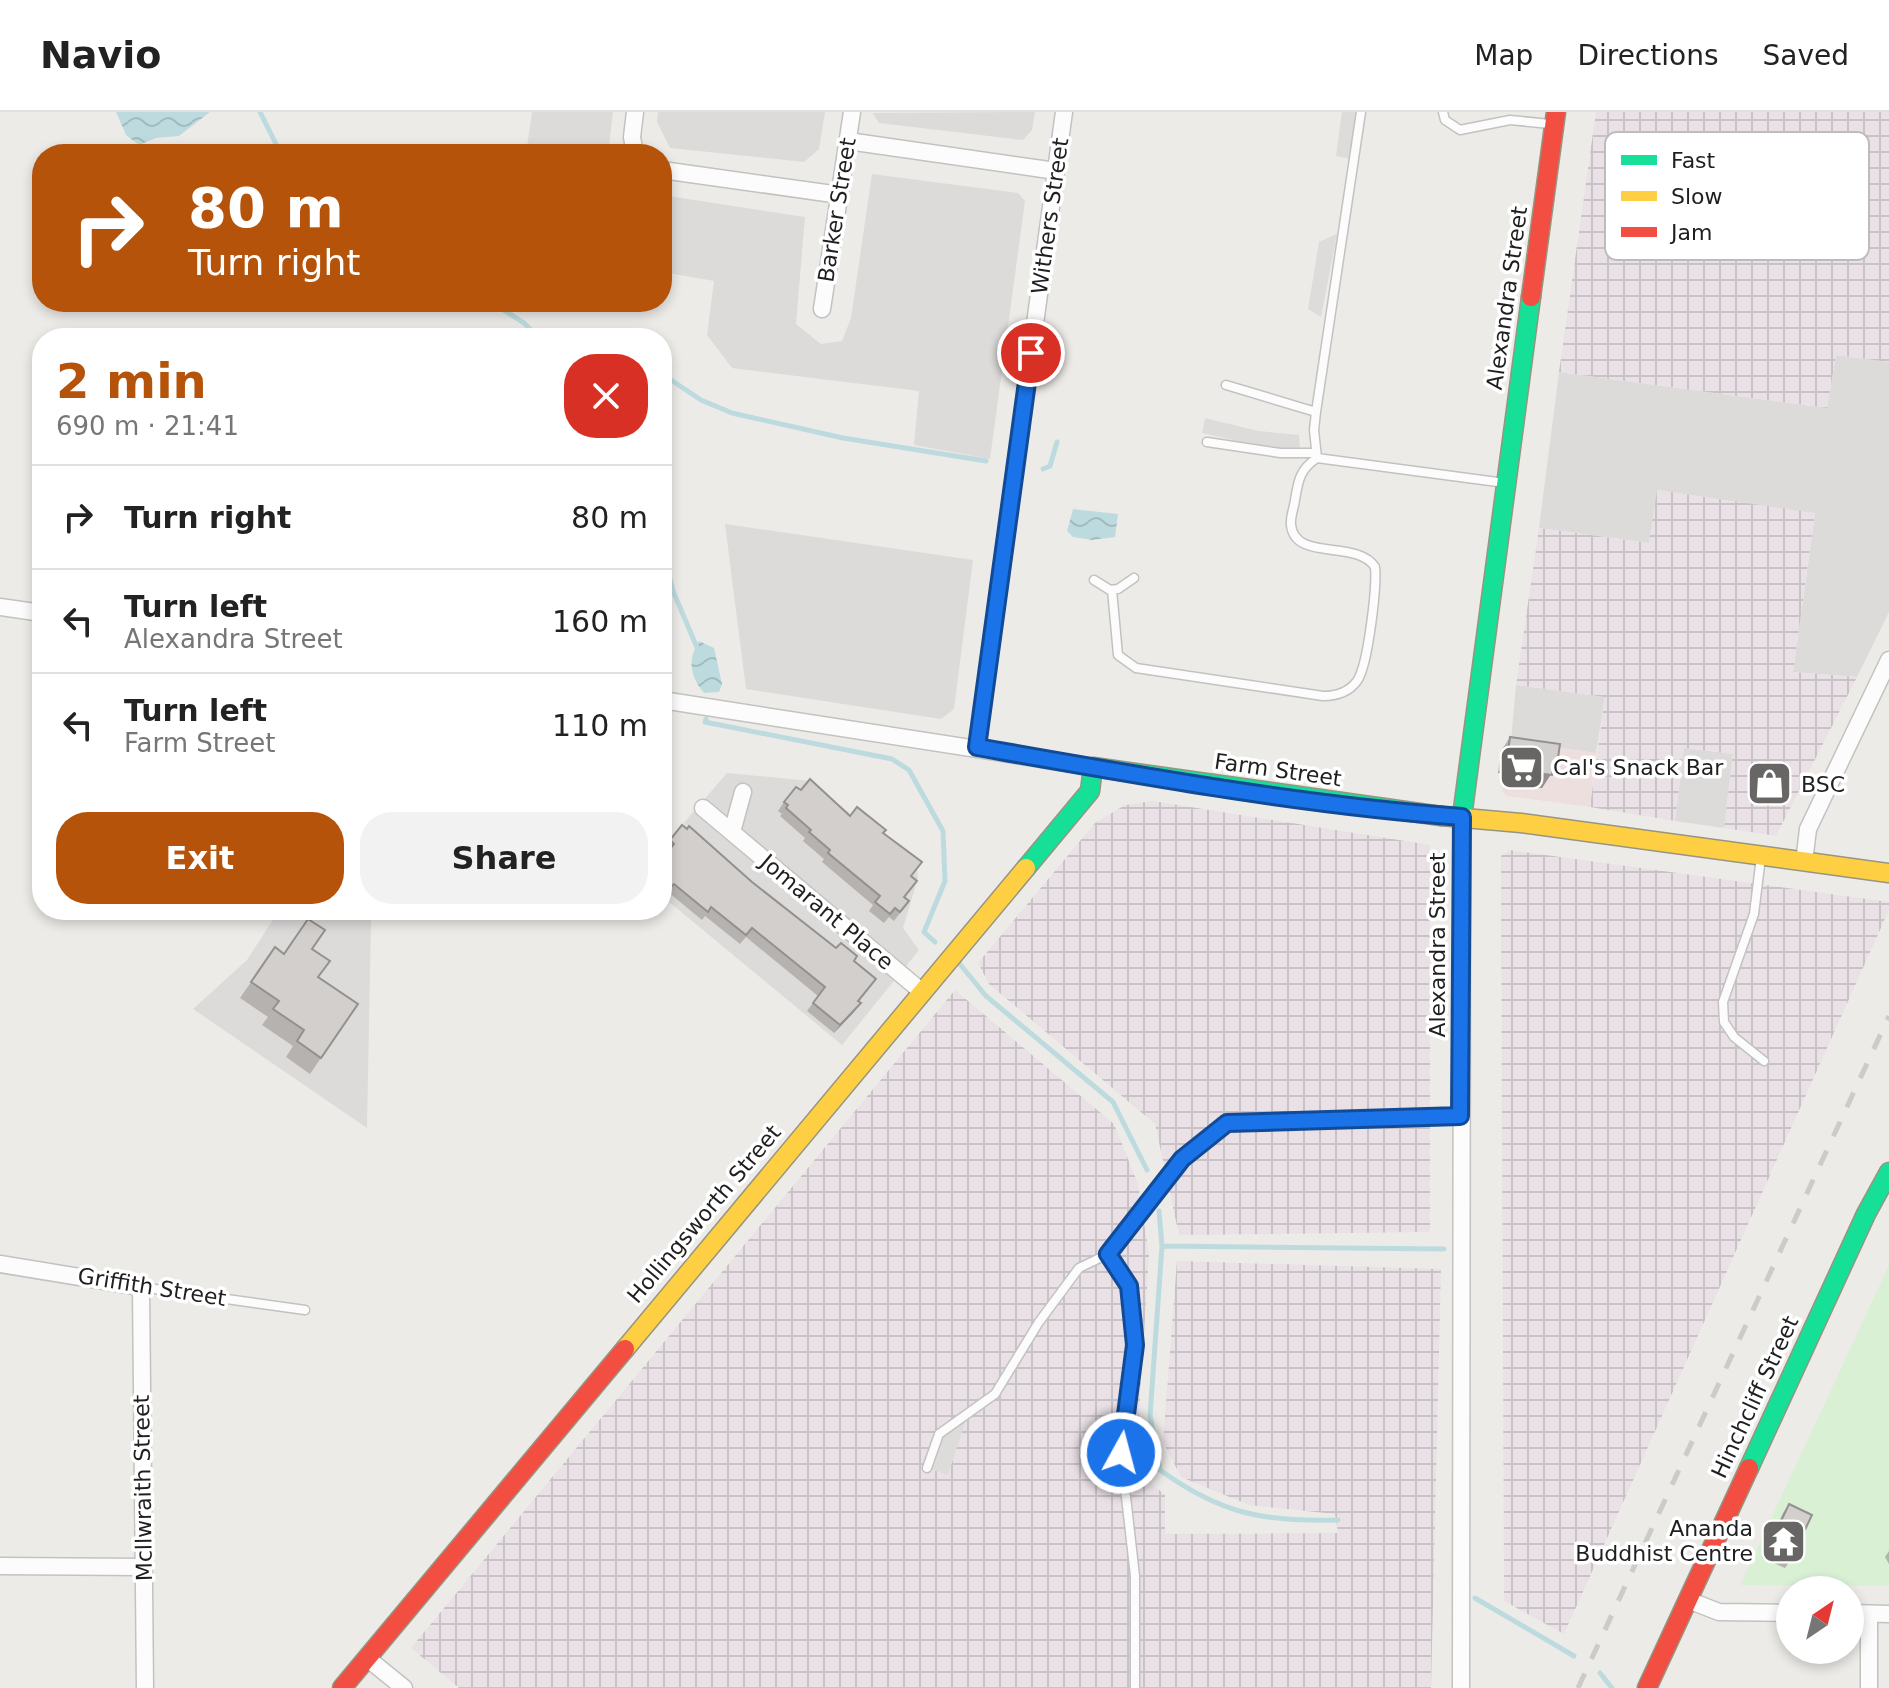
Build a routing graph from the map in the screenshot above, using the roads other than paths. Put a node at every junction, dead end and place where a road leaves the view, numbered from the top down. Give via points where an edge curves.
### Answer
1 (635, 112) edge
2 (852, 112) edge
3 (1064, 112) edge
4 (1361, 112) edge
5 (1443, 112) edge
6 (1556, 118) edge
7 (848, 141) junction
8 (634, 144) edge
9 (672, 171) edge
10 (1056, 171) junction
11 (840, 195) junction
12 (822, 309) dead end
13 (1226, 385) dead end
14 (1316, 412) junction
15 (1207, 442) dead end
16 (1316, 455) junction
17 (1506, 484) junction
18 (1134, 578) dead end
19 (1094, 580) dead end
20 (1112, 590) junction
21 (0, 607) edge
22 (32, 612) edge
23 (1889, 660) edge
24 (672, 701) edge
25 (977, 747) junction
26 (1093, 767) junction
27 (743, 792) dead end
28 (703, 808) dead end
29 (1462, 817) junction
30 (732, 832) junction
31 (1761, 856) junction
32 (1804, 862) junction
33 (1889, 873) edge
34 (921, 991) junction
35 (1764, 1061) dead end
36 (1460, 1116) junction
37 (1889, 1172) edge
38 (1108, 1254) junction
39 (0, 1264) edge
40 (141, 1287) junction
41 (305, 1310) dead end
42 (927, 1468) dead end
43 (0, 1566) edge
44 (143, 1567) junction
45 (1688, 1600) junction
46 (1776, 1613) edge
47 (1864, 1614) edge
48 (1869, 1614) junction
49 (1889, 1614) edge
50 (367, 1658) junction
51 (145, 1688) edge
52 (342, 1688) edge
53 (404, 1688) edge
54 (1135, 1688) edge
55 (1461, 1688) edge
56 (1647, 1688) edge
57 (1869, 1688) edge

1 - 8 street
2 - 7 street, Barker Street
3 - 10 street, Withers Street
4 - 14 lane
5 - 6 lane via 1445,120 1460,130
6 - 17 street, Alexandra Street
7 - 10 street
7 - 11 street, Barker Street
9 - 11 street
10 - 25 street, Withers Street
11 - 12 street, Barker Street
13 - 14 lane
14 - 16 lane
15 - 16 lane
16 - 17 lane
16 - 20 lane via 1298,479 1291,524 1295,537 1307,546 1364,556 1375,567 1364,666 1345,692 1323,696 1136,668 1118,655
17 - 29 street, Alexandra Street
18 - 20 lane
19 - 20 lane
21 - 22 street
23 - 32 street via 1808,829
24 - 25 street, Farm Street
25 - 26 street, Farm Street
26 - 29 street, Farm Street
26 - 34 street, Hollingsworth Street via 1090,791
27 - 30 street
28 - 30 street, Jomarant Place
29 - 31 street, Farm Street
29 - 36 street, Alexandra Street
30 - 34 street, Jomarant Place
31 - 32 street, Farm Street
31 - 35 lane via 1754,914 1723,1002 1724,1022 1734,1037
32 - 33 street, Farm Street
34 - 50 street, Hollingsworth Street
36 - 38 lane via 1227,1123 1182,1159
36 - 55 street, Alexandra Street
37 - 45 street, Hinchcliff Street
38 - 42 lane via 1079,1268 995,1394 939,1434
38 - 54 lane via 1129,1286 1135,1345 1121,1453 1135,1576
39 - 40 street, Griffith Street
40 - 41 lane, Griffith Street
40 - 44 street, Mcllwraith Street
43 - 44 street
44 - 51 street, Mcllwraith Street
45 - 46 street via 1719,1612
45 - 56 street, Hinchcliff Street
47 - 48 street
48 - 49 street
48 - 57 street
50 - 52 street, Hollingsworth Street
50 - 53 street

